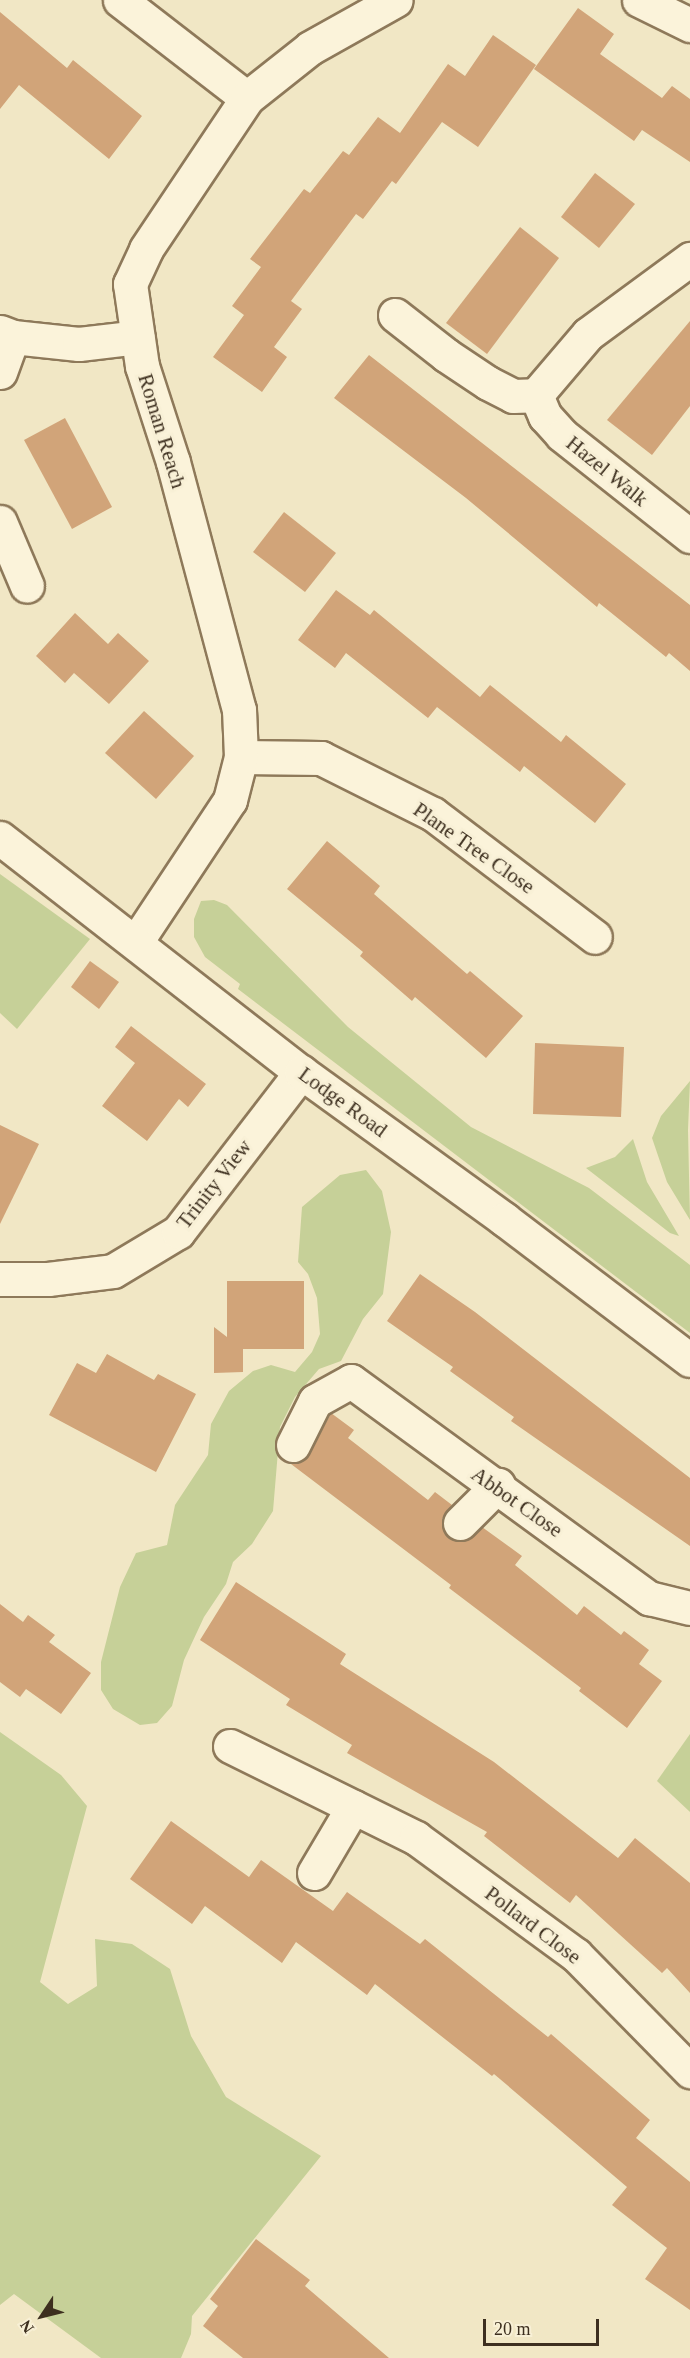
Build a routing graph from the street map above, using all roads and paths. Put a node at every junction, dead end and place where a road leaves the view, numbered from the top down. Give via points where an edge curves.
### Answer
1 (120, 0) edge
2 (396, 0) edge
3 (639, 0) edge
4 (690, 26) edge
5 (247, 98) junction
6 (690, 259) edge
7 (395, 315) dead end
8 (7, 335) edge
9 (138, 337) junction
10 (0, 372) edge
11 (536, 395) junction
12 (0, 522) edge
13 (690, 536) edge
14 (27, 586) dead end
15 (241, 757) junction
16 (0, 837) edge
17 (595, 937) dead end
18 (136, 942) junction
19 (301, 1072) junction
20 (0, 1279) edge
21 (690, 1360) edge
22 (293, 1445) dead end
23 (498, 1485) junction
24 (460, 1523) dead end
25 (690, 1608) edge
26 (230, 1746) dead end
27 (353, 1807) junction
28 (314, 1873) dead end
29 (690, 2071) edge

1 - 5 street
2 - 5 street, Roman Reach via 310,48
3 - 4 street
5 - 9 street, Roman Reach via 146,249 130,284
6 - 11 street via 588,334
7 - 11 street via 488,383 513,396
8 - 9 street via 79,344
8 - 10 street
9 - 15 street, Roman Reach via 142,366 173,462 239,710
11 - 13 street, Hazel Walk via 545,416 562,435
12 - 14 street
15 - 17 street, Plane Tree Close via 321,758 433,814
15 - 18 street, Roman Reach via 230,800
16 - 18 street, Lodge Road
18 - 19 street, Lodge Road
19 - 20 street, Trinity View via 178,1232 112,1271 48,1279
19 - 21 street, Lodge Road
22 - 23 street, Abbot Close via 315,1401 351,1381 459,1462
23 - 24 street
23 - 25 street, Abbot Close via 650,1598
26 - 27 street, Pollard Close
27 - 28 street
27 - 29 street, Pollard Close via 416,1838 576,1955

